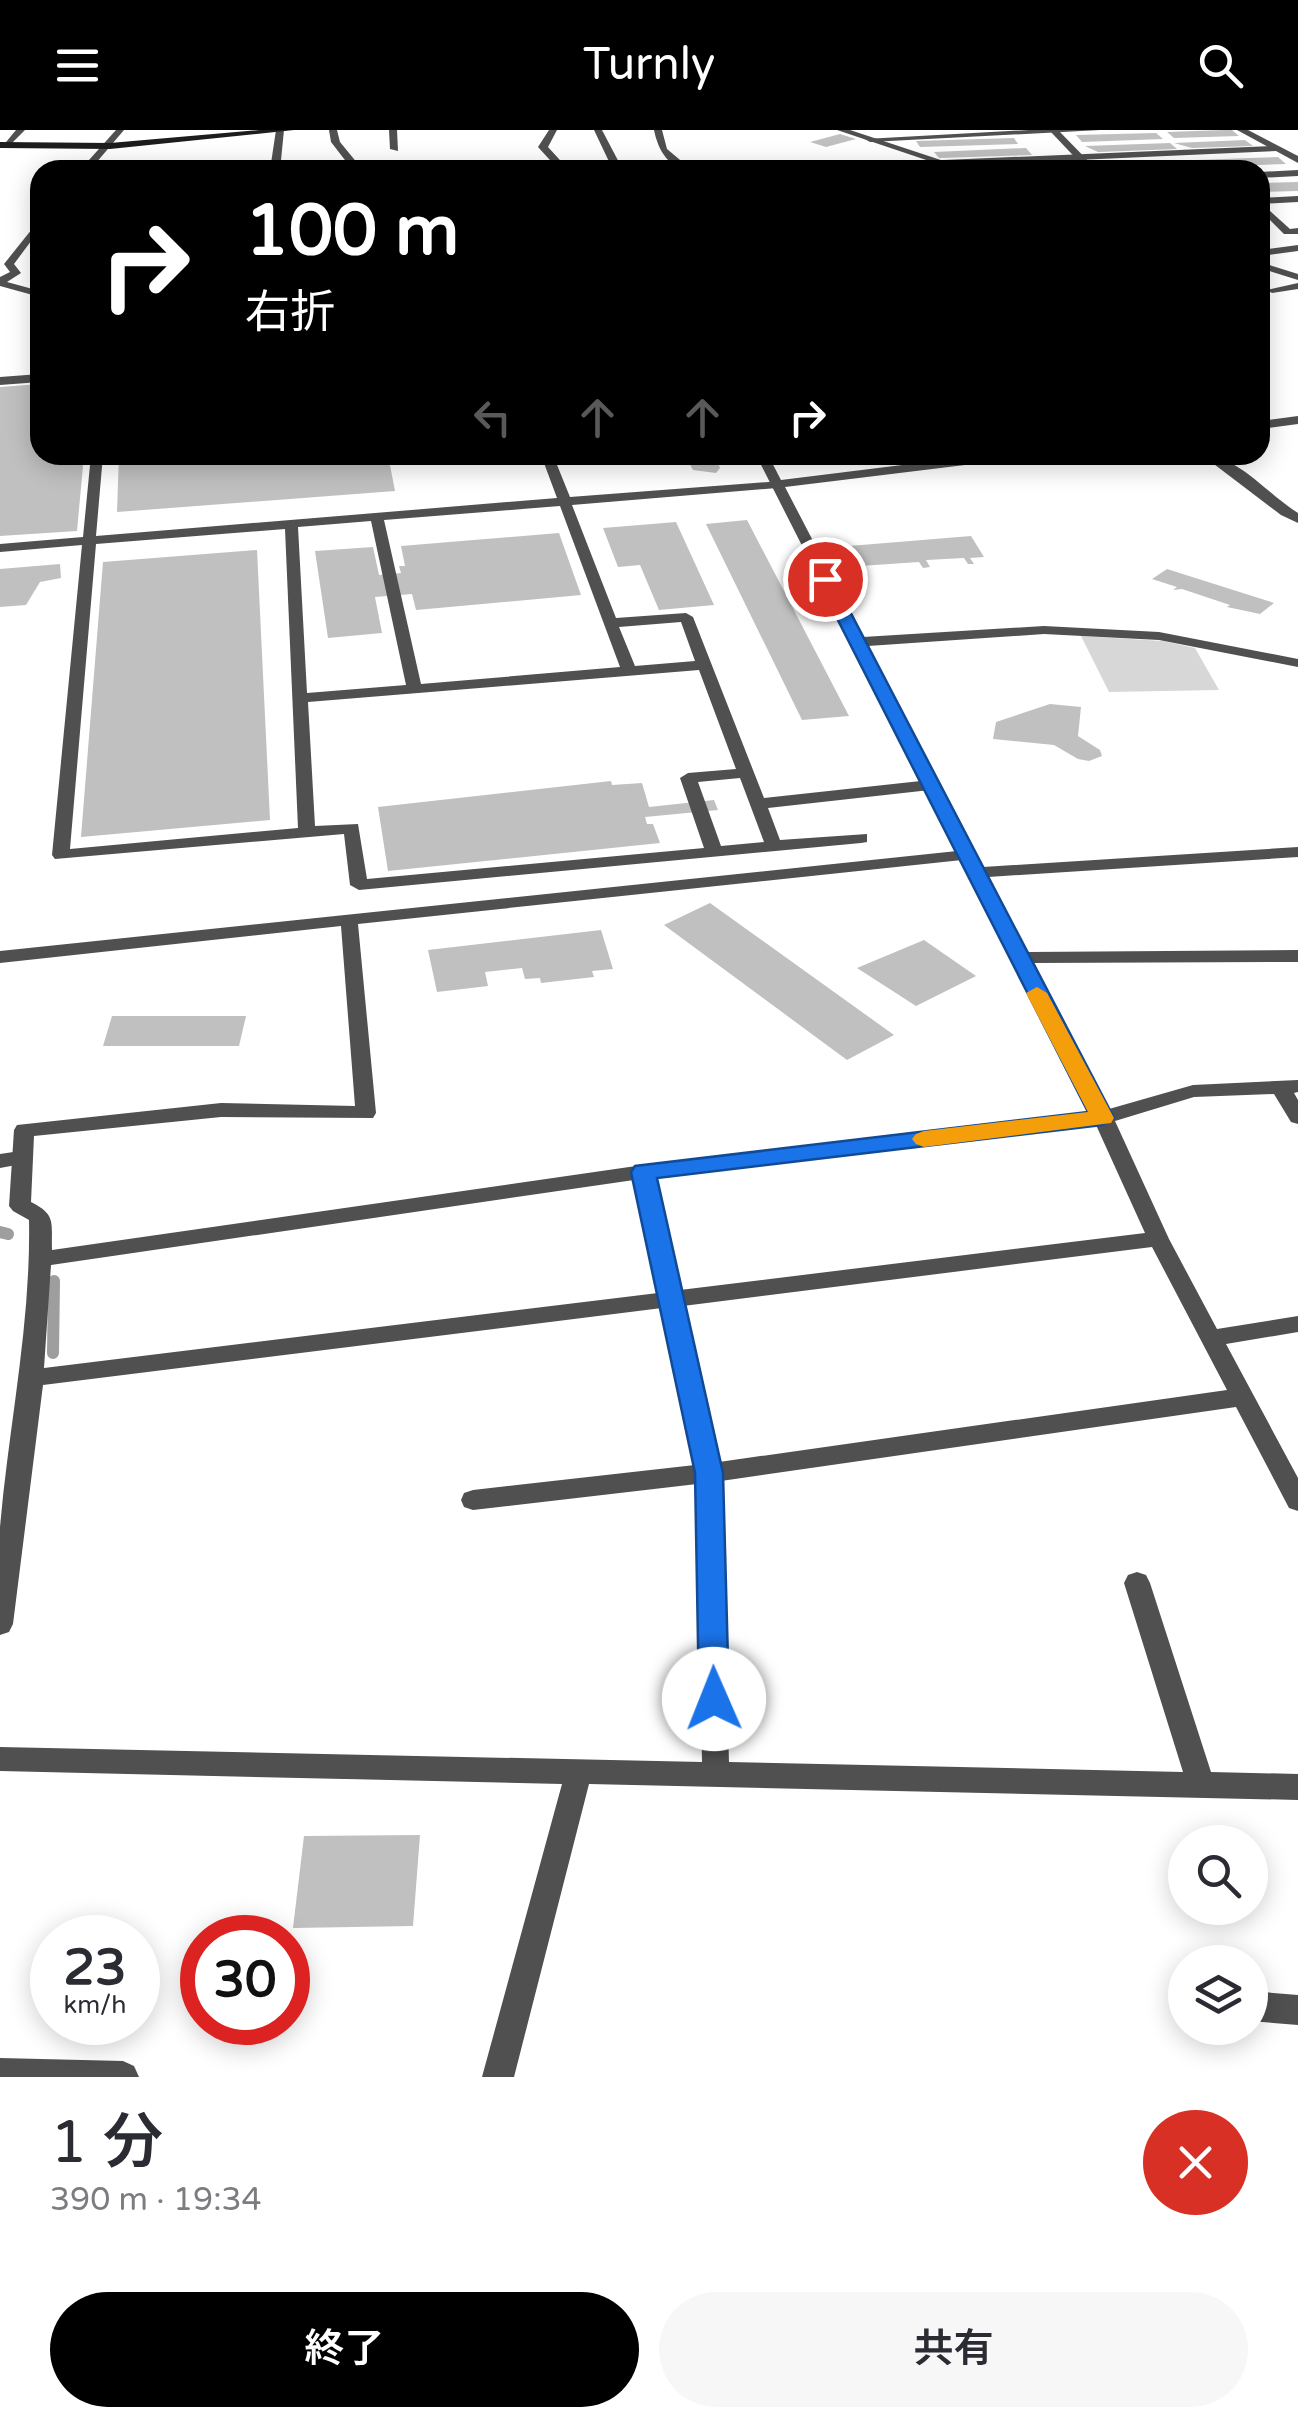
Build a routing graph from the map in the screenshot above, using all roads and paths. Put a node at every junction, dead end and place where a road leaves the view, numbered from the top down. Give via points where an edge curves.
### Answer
1 (21, 130) edge
2 (120, 130) edge
3 (281, 130) edge
4 (290, 130) edge
5 (333, 130) edge
6 (393, 130) edge
7 (553, 130) edge
8 (598, 130) edge
9 (658, 130) edge
10 (841, 130) edge
11 (1096, 130) edge
12 (1241, 130) edge
13 (1053, 131) edge
14 (870, 139) junction
15 (2, 145) edge
16 (110, 146) junction
17 (395, 149) dead end
18 (1274, 149) junction
19 (1078, 156) junction
20 (92, 160) edge
21 (277, 160) edge
22 (350, 160) edge
23 (555, 160) edge
24 (613, 160) edge
25 (676, 160) edge
26 (935, 160) edge
27 (1001, 160) edge
28 (1082, 160) edge
29 (1298, 160) edge
30 (1298, 174) edge
31 (1270, 175) edge
32 (1298, 200) edge
33 (1270, 202) edge
34 (1270, 213) edge
35 (1298, 231) edge
36 (30, 241) edge
37 (1298, 248) edge
38 (1270, 252) edge
39 (1270, 268) edge
40 (1298, 277) edge
41 (0, 282) edge
42 (1298, 286) edge
43 (1272, 290) dead end
44 (30, 292) edge
45 (30, 296) edge
46 (0, 298) edge
47 (30, 379) edge
48 (0, 381) edge
49 (1298, 420) edge
50 (1270, 424) edge
51 (96, 465) edge
52 (551, 465) edge
53 (767, 465) edge
54 (929, 465) edge
55 (1228, 465) edge
56 (776, 484) junction
57 (564, 501) junction
58 (376, 516) junction
59 (1298, 519) edge
60 (291, 524) junction
61 (88, 540) junction
62 (0, 548) edge
63 (611, 623) junction
64 (858, 642) junction
65 (1298, 663) edge
66 (704, 665) junction
67 (628, 671) junction
68 (414, 688) junction
69 (300, 698) junction
70 (746, 772) junction
71 (930, 786) junction
72 (758, 804) junction
73 (307, 832) junction
74 (861, 838) dead end
75 (774, 846) junction
76 (714, 851) junction
77 (1298, 852) edge
78 (970, 864) junction
79 (349, 920) junction
80 (0, 956) edge
81 (1298, 956) edge
82 (1018, 958) junction
83 (1289, 1086) edge
84 (1298, 1117) edge
85 (1102, 1118) junction
86 (10, 1159) edge
87 (643, 1172) junction
88 (1158, 1239) junction
89 (41, 1259) junction
90 (673, 1301) junction
91 (1298, 1324) edge
92 (1211, 1338) junction
93 (32, 1378) junction
94 (1243, 1397) junction
95 (709, 1473) junction
96 (474, 1500) dead end
97 (1298, 1502) edge
98 (1138, 1583) dead end
99 (0, 1624) edge
100 (0, 1759) edge
101 (579, 1770) junction
102 (716, 1774) junction
103 (1200, 1785) junction
104 (1298, 1786) edge
105 (1268, 2008) edge
106 (1298, 2010) edge
107 (0, 2074) edge
108 (123, 2077) edge
109 (498, 2077) edge

1 - 15 street
2 - 16 street
3 - 4 street
3 - 16 street
3 - 21 street
5 - 22 street
6 - 17 street
7 - 23 street via 543,147
8 - 24 street
9 - 25 street via 663,150
10 - 14 street
11 - 13 street
12 - 18 street
13 - 14 street
13 - 19 street
14 - 26 street
15 - 16 street
16 - 20 street
18 - 19 street
18 - 29 street
19 - 27 street
19 - 28 street
30 - 31 street
32 - 33 street
34 - 35 street via 1288,232
36 - 41 street via 8,264 16,273
37 - 38 street
39 - 40 street
41 - 44 street
42 - 43 street
45 - 46 street
47 - 48 street
49 - 50 street
51 - 61 street
52 - 57 street
53 - 56 street
54 - 56 street
55 - 59 street
56 - 57 street
56 - 64 street
57 - 58 street
57 - 63 street
58 - 60 street
58 - 68 street
60 - 61 street
60 - 69 street
61 - 62 street
61 - 73 street via 61,855
63 - 66 street via 686,617
63 - 67 street
64 - 65 street via 1044,630 1140,634
64 - 71 street
66 - 67 street
66 - 70 street
67 - 68 street
68 - 69 street
69 - 73 street
70 - 72 street
70 - 76 street via 688,778
71 - 72 street
71 - 78 street
72 - 75 street
73 - 76 street via 352,828 360,885
74 - 75 street
75 - 76 street
77 - 78 street
78 - 79 street
78 - 82 street
79 - 80 street
79 - 86 street via 366,1113 222,1110 24,1130
81 - 82 street
82 - 85 street
83 - 84 street
83 - 85 street via 1192,1090
85 - 87 street
85 - 88 street
86 - 89 street via 20,1206 40,1216
87 - 89 street
87 - 90 street
88 - 90 street
88 - 92 street
89 - 93 street
90 - 93 street
90 - 95 street
91 - 92 street
92 - 94 street
93 - 99 street
94 - 95 street
94 - 97 street
95 - 96 street
95 - 102 street
98 - 103 street
100 - 101 street
101 - 102 street
101 - 109 street
102 - 103 street
103 - 104 street
105 - 106 street
107 - 108 street

